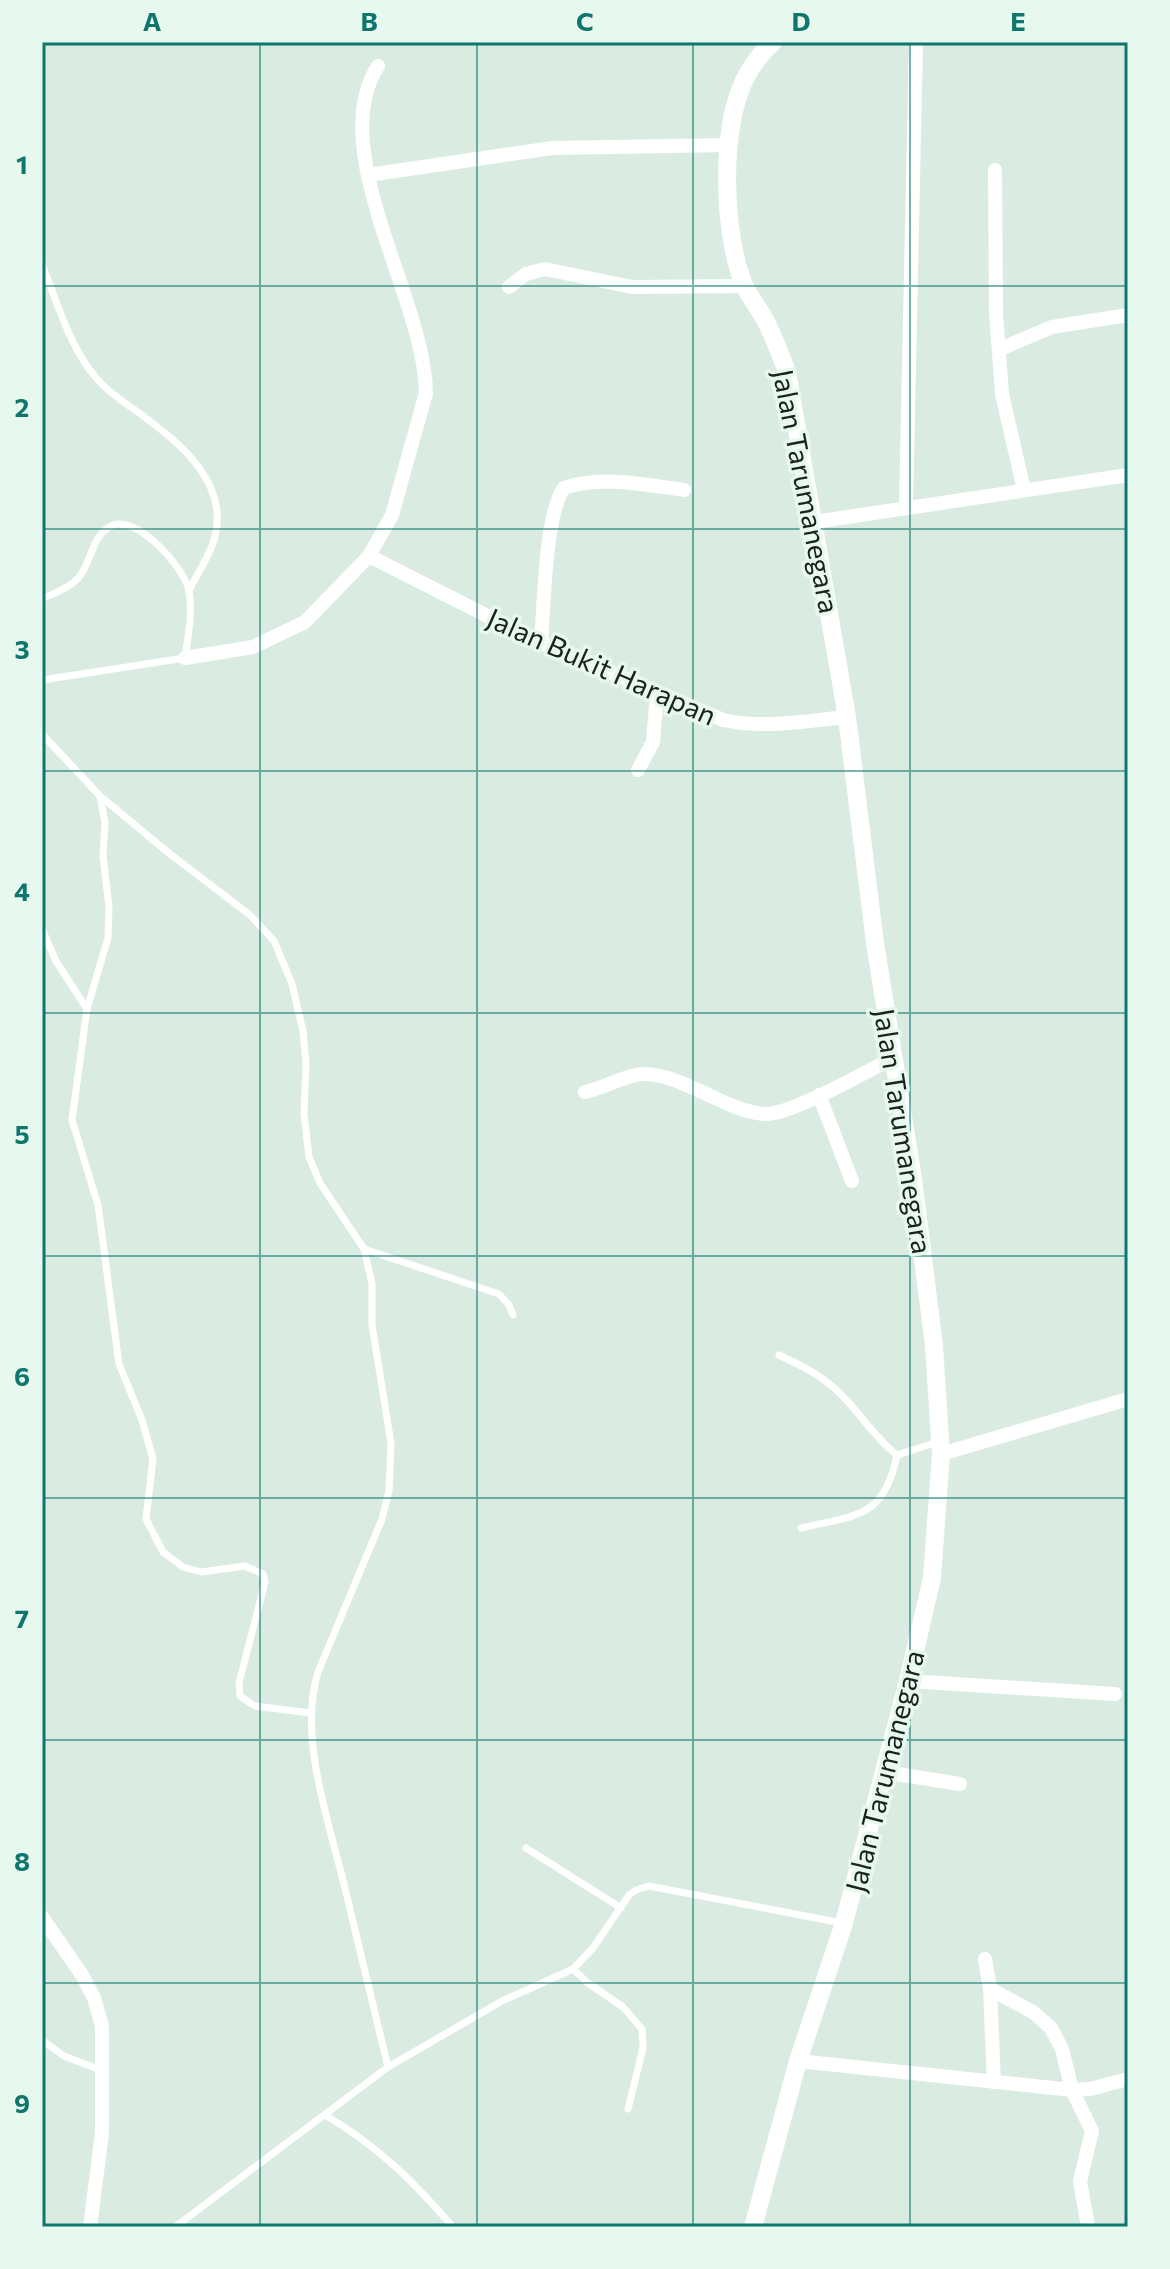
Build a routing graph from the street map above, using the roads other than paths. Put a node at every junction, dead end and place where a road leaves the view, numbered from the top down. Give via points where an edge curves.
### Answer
1 (773, 42) edge
2 (916, 42) edge
3 (378, 66) dead end
4 (729, 145) junction
5 (995, 170) dead end
6 (368, 175) junction
7 (42, 264) edge
8 (745, 286) junction
9 (509, 287) dead end
10 (1128, 315) edge
11 (1000, 349) junction
12 (1128, 475) edge
13 (684, 490) dead end
14 (1024, 490) junction
15 (906, 506) junction
16 (814, 522) junction
17 (369, 556) junction
18 (189, 590) junction
19 (42, 599) edge
20 (541, 643) junction
21 (185, 658) junction
22 (42, 680) edge
23 (657, 694) junction
24 (847, 717) junction
25 (42, 734) edge
26 (638, 770) dead end
27 (100, 796) junction
28 (42, 929) edge
29 (87, 1009) junction
30 (893, 1058) junction
31 (585, 1092) dead end
32 (819, 1095) junction
33 (852, 1181) dead end
34 (364, 1249) junction
35 (513, 1315) dead end
36 (779, 1355) dead end
37 (1128, 1399) edge
38 (940, 1448) junction
39 (897, 1455) junction
40 (801, 1528) dead end
41 (908, 1681) junction
42 (1115, 1694) dead end
43 (310, 1713) junction
44 (884, 1772) junction
45 (960, 1784) dead end
46 (526, 1848) dead end
47 (621, 1908) junction
48 (42, 1917) edge
49 (844, 1923) junction
50 (985, 1959) dead end
51 (573, 1969) junction
52 (990, 1989) junction
53 (42, 2040) edge
54 (798, 2061) junction
55 (388, 2067) junction
56 (103, 2070) junction
57 (1128, 2079) edge
58 (994, 2082) junction
59 (1072, 2090) junction
60 (628, 2109) dead end
61 (325, 2115) junction
62 (90, 2227) edge
63 (175, 2227) edge
64 (453, 2227) edge
65 (753, 2227) edge
66 (1088, 2227) edge

1 - 4 street, Jalan Tarumanegara via 743,81
2 - 15 street
3 - 6 street via 362,107
4 - 6 street via 552,148
4 - 8 street, Jalan Tarumanegara via 731,228
5 - 11 street
6 - 17 street via 426,383 392,515
7 - 18 lane via 95,377 208,478 217,503 216,531
8 - 9 street via 632,287 545,269 526,274
8 - 16 street, Jalan Tarumanegara via 787,372
10 - 11 street via 1052,327
11 - 14 street via 1002,394
12 - 14 street
13 - 20 street via 624,482 564,488 552,518
14 - 15 street
15 - 16 street
16 - 24 street, Jalan Tarumanegara
17 - 20 street, Jalan Bukit Harapan
17 - 21 street via 292,630 253,647
18 - 19 lane via 149,536 134,526 117,524 99,536 74,582
18 - 21 lane
20 - 23 street, Jalan Bukit Harapan
21 - 22 lane
23 - 24 street, Jalan Bukit Harapan via 747,725
23 - 26 street via 653,742
24 - 30 street, Jalan Tarumanegara
25 - 27 lane
27 - 29 lane via 109,922
27 - 34 lane via 250,915 274,941 303,1031 309,1157
28 - 29 lane
29 - 43 lane via 72,1120 98,1205 119,1364 153,1459 146,1519 163,1552 183,1567 201,1572 245,1566 263,1574 240,1696 255,1706
30 - 32 street
30 - 38 street, Jalan Tarumanegara via 923,1248
31 - 32 street via 652,1075 764,1114
32 - 33 street
34 - 35 lane via 499,1294
34 - 43 lane via 391,1443 389,1491 318,1672
36 - 39 lane via 834,1387
37 - 38 street
38 - 39 lane
38 - 41 street, Jalan Tarumanegara via 932,1578
39 - 40 lane via 891,1482 874,1506 859,1515
41 - 42 street
41 - 44 street, Jalan Tarumanegara
43 - 55 lane via 322,1795
44 - 45 street
44 - 49 street, Jalan Tarumanegara
46 - 47 lane
47 - 49 lane via 636,1890 649,1886
47 - 51 lane
48 - 56 street via 94,1998 102,2026
49 - 54 street, Jalan Tarumanegara
50 - 52 street
51 - 55 lane via 502,2001
51 - 60 lane via 623,2007 642,2029 643,2048
52 - 58 street
52 - 59 street via 1051,2028
53 - 56 lane via 64,2056
54 - 58 street
54 - 65 street, Jalan Tarumanegara
55 - 61 lane
56 - 62 street via 102,2133
57 - 59 street
58 - 59 street
59 - 66 street via 1092,2131 1080,2181
61 - 63 lane
61 - 64 lane via 374,2146

